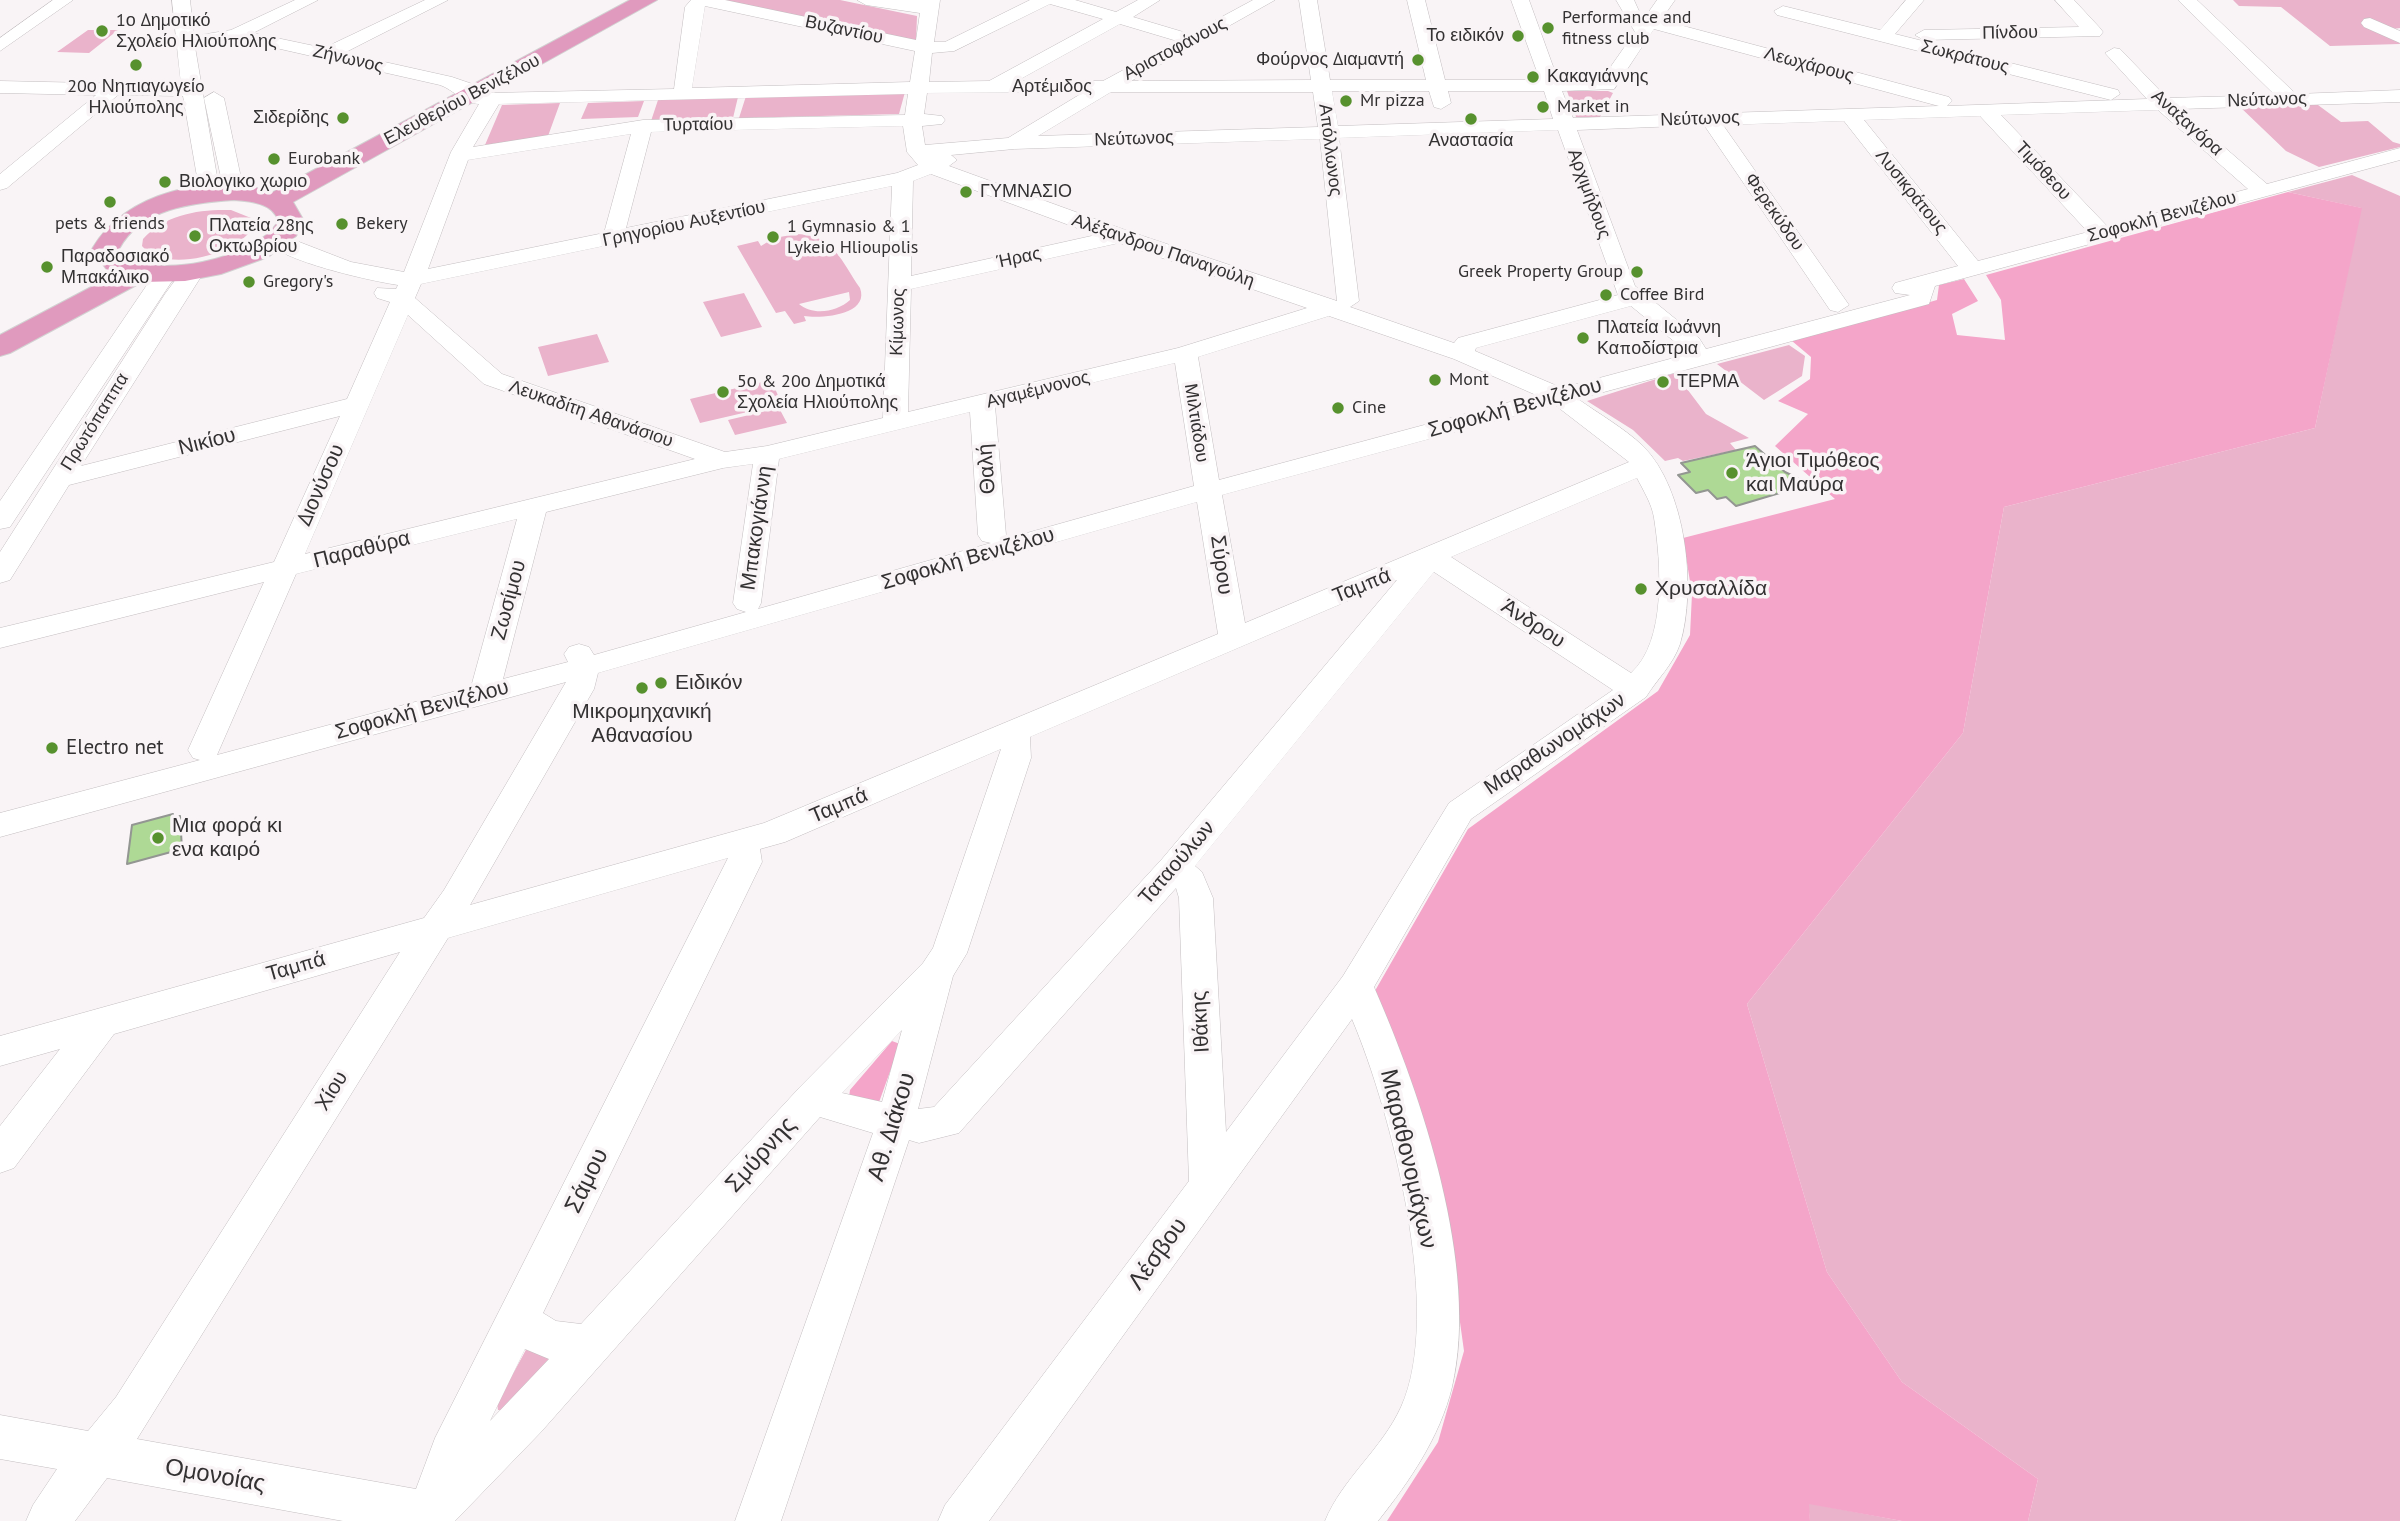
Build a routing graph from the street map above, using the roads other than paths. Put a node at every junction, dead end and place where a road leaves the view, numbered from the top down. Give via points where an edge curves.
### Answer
1 (46, 0) edge
2 (64, 0) edge
3 (181, 0) edge
4 (309, 0) edge
5 (439, 0) edge
6 (625, 0) edge
7 (646, 0) edge
8 (701, 0) edge
9 (866, 0) edge
10 (1044, 0) edge
11 (1056, 0) edge
12 (1151, 0) edge
13 (1266, 0) edge
14 (1308, 0) edge
15 (1416, 0) edge
16 (1520, 0) edge
17 (1626, 0) edge
18 (1666, 0) edge
19 (1915, 0) edge
20 (2064, 0) edge
21 (2187, 0) edge
22 (932, 5) edge
23 (200, 8) edge
24 (1779, 15) edge
25 (1117, 18) junction
26 (2370, 23) dead end
27 (950, 24) dead end
28 (1647, 27) junction
29 (0, 33) edge
30 (236, 34) junction
31 (1884, 36) junction
32 (2400, 38) edge
33 (1192, 40) junction
34 (195, 41) junction
35 (0, 46) edge
36 (1744, 47) junction
37 (927, 48) junction
38 (2114, 53) dead end
39 (327, 54) junction
40 (945, 67) junction
41 (1550, 85) junction
42 (1322, 86) junction
43 (1437, 86) junction
44 (0, 87) edge
45 (992, 87) junction
46 (1106, 87) junction
47 (920, 88) junction
48 (113, 90) junction
49 (191, 91) junction
50 (475, 94) junction
51 (682, 96) junction
52 (2400, 96) edge
53 (2292, 100) junction
54 (2154, 103) junction
55 (1975, 109) junction
56 (1849, 114) junction
57 (1709, 119) junction
58 (914, 120) junction
59 (936, 120) junction
60 (1563, 124) junction
61 (643, 126) junction
62 (1447, 128) junction
63 (1329, 133) junction
64 (1014, 143) junction
65 (2400, 154) edge
66 (463, 155) junction
67 (936, 157) junction
68 (904, 178) junction
69 (0, 184) edge
70 (2262, 190) junction
71 (222, 193) junction
72 (269, 197) junction
73 (1128, 232) junction
74 (2102, 234) junction
75 (613, 238) junction
76 (268, 246) junction
77 (130, 270) junction
78 (1973, 270) junction
79 (193, 272) junction
80 (166, 275) junction
81 (412, 278) junction
82 (1924, 282) junction
83 (899, 285) junction
84 (1633, 298) junction
85 (1839, 305) junction
86 (1339, 306) junction
87 (0, 333) edge
88 (0, 347) edge
89 (1464, 348) junction
90 (1691, 352) junction
91 (1185, 354) junction
92 (1547, 390) junction
93 (982, 403) junction
94 (356, 404) junction
95 (895, 424) junction
96 (767, 454) junction
97 (723, 460) junction
98 (1645, 465) junction
99 (58, 480) junction
100 (1208, 484) junction
101 (533, 509) junction
102 (0, 521) edge
103 (992, 535) junction
104 (1431, 557) junction
105 (284, 569) junction
106 (0, 574) edge
107 (747, 603) junction
108 (0, 638) edge
109 (1233, 639) junction
110 (581, 658) junction
111 (488, 682) junction
112 (1635, 690) junction
113 (1014, 733) junction
114 (204, 750) junction
115 (0, 805) edge
116 (0, 825) edge
117 (743, 842) junction
118 (1174, 868) junction
119 (437, 927) junction
120 (936, 972) junction
121 (1356, 986) junction
122 (102, 1022) junction
123 (0, 1051) edge
124 (813, 1098) junction
125 (896, 1121) junction
126 (0, 1156) edge
127 (1209, 1184) junction
128 (518, 1319) junction
129 (591, 1344) junction
130 (0, 1437) edge
131 (98, 1455) junction
132 (49, 1516) edge
133 (428, 1518) edge
134 (758, 1521) edge
135 (961, 1521) edge
136 (1348, 1521) edge

1 - 29 street
2 - 35 street
3 - 34 street
4 - 30 street
5 - 39 street
6 - 50 main road, Ελευθερίου Βενιζέλου
7 - 50 main road, Ελευθερίου Βενιζέλου
8 - 37 street, Βυζαντίου
8 - 51 street via 694,7
9 - 22 street, Βυζαντίου
10 - 40 street
11 - 25 street
12 - 25 street
13 - 33 street, Αριστοφάνους
14 - 42 street, Απόλλωνος
15 - 43 street
16 - 41 street, Αρχιμήδους
17 - 28 street via 1637,25
18 - 28 street
19 - 31 street
20 - 31 street, Πίνδου via 2094,32
21 - 53 street
22 - 37 street
23 - 34 street
24 - 31 street, Σωκράτους
24 - 36 street
25 - 33 street
25 - 45 street
26 - 32 street
27 - 40 street
28 - 36 street, Λεωχάρους
28 - 41 street, Αρτέμιδος via 1609,84
30 - 34 street
30 - 39 street, Ζήνωνος
31 - 54 street, Σωκράτους
33 - 46 street, Αριστοφάνους
34 - 49 street
34 - 71 street via 209,71
36 - 55 street, Λεωχάρους
37 - 40 street, Βυζαντίου
37 - 47 street
38 - 54 street, Αναξαγόρα
39 - 50 street, Ζήνωνος via 445,81
40 - 45 street, Αρτέμιδος
40 - 47 street, Αρτέμιδος
40 - 59 street
41 - 43 street, Αρτέμιδος
41 - 60 street, Αρχιμήδους
42 - 43 street, Αρτέμιδος
42 - 46 street, Αρτέμιδος
42 - 63 street, Απόλλωνος
43 - 62 street
44 - 48 street
45 - 46 street, Αρτέμιδος
46 - 64 street, Αριστοφάνους
47 - 51 street, Αρτέμιδος
47 - 58 street
48 - 49 street
48 - 69 street
49 - 71 street
50 - 51 street, Αρτέμιδος
50 - 66 street, Διονύσου via 482,111
50 - 72 main road, Ελευθερίου Βενιζέλου
52 - 53 street, Νεύτωνος
53 - 54 street, Νεύτωνος
54 - 55 street, Νεύτωνος
54 - 70 street, Αναξαγόρα
55 - 56 street, Νεύτωνος
55 - 74 street, Τιμόθεου
56 - 57 street, Νεύτωνος
56 - 78 street, Λυσικράτους
57 - 60 street, Νεύτωνος
57 - 85 street, Φερεκύδου
58 - 59 street, Τυρταίου
58 - 61 street, Τυρταίου
58 - 67 street via 913,139
59 - 67 street
60 - 62 street, Νεύτωνος
60 - 84 street, Αρχιμήδους via 1625,289
61 - 66 street, Τυρταίου
61 - 75 street
62 - 63 street, Νεύτωνος
63 - 64 street, Νεύτωνος
63 - 86 street, Απόλλωνος
64 - 67 street, Νεύτωνος
65 - 70 street, Σοφοκλή Βενιζέλου
66 - 81 street, Διονύσου
67 - 68 street, Γρηγορίου Αυξεντίου
67 - 73 street, Αλέξανδρου Παναγούλη
68 - 75 street, Γρηγορίου Αυξεντίου
68 - 83 street, Κίμωνος
70 - 74 street, Σοφοκλή Βενιζέλου
71 - 72 main road
71 - 77 main road via 160,206 121,226 105,249 109,260
72 - 76 main road via 287,208 291,218 287,229
73 - 83 street, Ήρας
73 - 86 street, Αλέξανδρου Παναγούλη
74 - 78 street, Σοφοκλή Βενιζέλου
75 - 81 street, Γρηγορίου Αυξεντίου
76 - 79 main road
76 - 81 street via 368,272
76 - 81 street via 271,259
77 - 80 main road
77 - 87 main road
77 - 88 main road
78 - 82 street, Σοφοκλή Βενιζέλου
79 - 80 main road
79 - 99 street, Πρωτόπαππα
80 - 102 street, Πρωτόπαππα
81 - 94 street, Διονύσου
81 - 97 street, Λευκαδίτη Αθανάσιου via 493,379
82 - 85 street, Σοφοκλή Βενιζέλου
82 - 90 street, Σοφοκλή Βενιζέλου via 1921,299
83 - 95 street, Κίμωνος
84 - 89 street
84 - 90 street, Αρχιμήδους
85 - 90 street, Σοφοκλή Βενιζέλου
86 - 89 street, Αλέξανδρου Παναγούλη
86 - 91 street, Αγαμέμνονος
89 - 92 street, Αλέξανδρου Παναγούλη
90 - 92 street, Σοφοκλή Βενιζέλου
91 - 93 street, Αγαμέμνονος
91 - 100 street, Μιλτιάδου
92 - 98 street, Μαραθωνομάχων via 1633,451
92 - 100 street, Σοφοκλή Βενιζέλου
93 - 95 street, Αγαμέμνονος
93 - 103 street, Θαλή
94 - 99 street, Νικίου
94 - 105 street, Διονύσου
95 - 96 street, Αγαμέμνονος
96 - 97 street, Αγαμέμνονος
96 - 107 street, Μπακογιάννη
97 - 101 street, Παραθύρα
98 - 104 street, Ταμπά
98 - 112 street, Μαραθωνομάχων via 1667,515 1673,600 1665,644 1651,672
99 - 106 street, Πρωτόπαππα
100 - 103 street, Σοφοκλή Βενιζέλου
100 - 109 street, Σύρου
100 - 110 street, Σοφοκλή Βενιζέλου
101 - 105 street, Παραθύρα
101 - 111 street, Ζωσίμου
103 - 107 street, Σοφοκλή Βενιζέλου
104 - 109 street, Ταμπά
104 - 112 street, Άνδρου
104 - 118 street, Ταταούλων
105 - 108 street, Παραθύρα
105 - 114 street, Διονύσου
107 - 110 street, Σοφοκλή Βενιζέλου
109 - 113 street, Ταμπά
110 - 111 street, Σοφοκλή Βενιζέλου
110 - 119 street, Χίου via 579,689
111 - 114 street, Σοφοκλή Βενιζέλου
111 - 116 street, Σοφοκλή Βενιζέλου
112 - 121 street, Μαραθωνομάχων via 1460,811
113 - 117 street, Ταμπά
113 - 120 street, Αθ. Διάκου via 1015,758 948,953
114 - 115 street, Σοφοκλή Βενιζέλου
117 - 119 street, Ταμπά
117 - 128 street, Σάμου via 746,862
118 - 125 street, Ταταούλων via 945,1121 919,1126
118 - 127 street, Ιθάκης via 1190,881 1196,898
119 - 122 street, Ταμπά
119 - 131 street, Χίου via 131,1412
120 - 124 street, Σμύρνης
120 - 125 street, Αθ. Διάκου
121 - 127 street, Λέσβου
121 - 136 street, Μαραθονομάχων via 1376,1027 1424,1204 1440,1321 1430,1387 1396,1463
122 - 123 street, Ταμπά
122 - 126 street
124 - 125 street, Ταταούλων
124 - 129 street, Σμύρνης
125 - 134 street, Αθ. Διάκου
127 - 135 street, Λέσβου
128 - 129 street via 539,1337
128 - 133 street, Σάμου via 451,1454
129 - 133 street, Σμύρνης
130 - 131 street, Ομονοίας
131 - 132 street, Χίου
131 - 133 street, Ομονοίας

